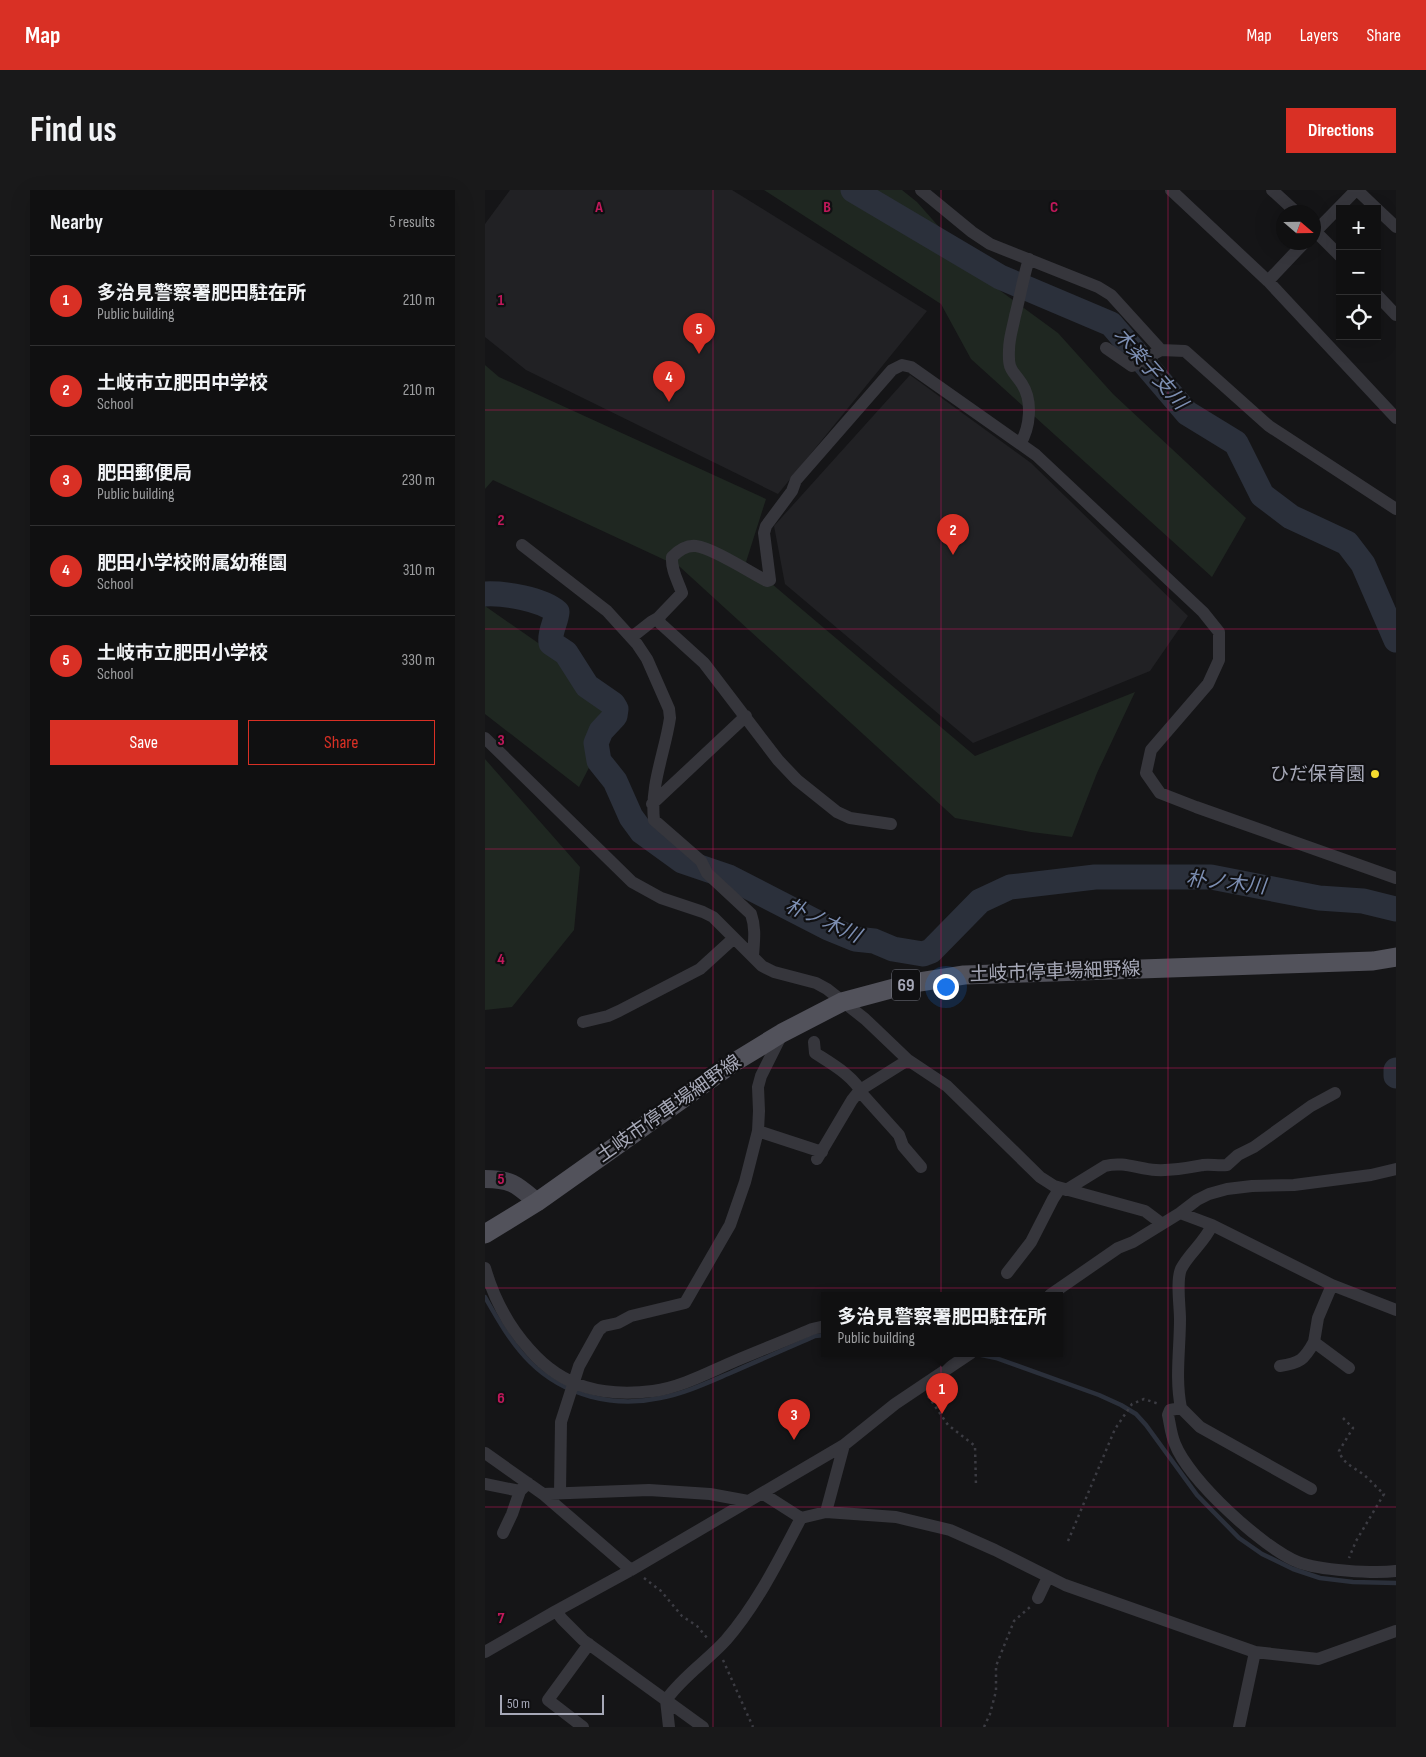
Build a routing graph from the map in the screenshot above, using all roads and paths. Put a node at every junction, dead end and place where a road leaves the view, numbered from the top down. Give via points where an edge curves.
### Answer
1 (921, 190) edge
2 (1171, 190) edge
3 (1272, 190) edge
4 (1357, 190) edge
5 (1288, 205) edge
6 (1373, 205) edge
7 (1381, 213) edge
8 (1321, 224) edge
9 (1396, 227) edge
10 (1321, 238) edge
11 (1297, 250) edge
12 (1336, 252) edge
13 (1029, 259) junction
14 (1268, 281) junction
15 (1381, 299) edge
16 (1396, 315) edge
17 (1106, 348) dead end
18 (1161, 350) junction
19 (1396, 418) edge
20 (1020, 444) junction
21 (1396, 509) edge
22 (522, 545) dead end
23 (659, 618) junction
24 (632, 638) junction
25 (746, 716) junction
26 (485, 738) edge
27 (652, 804) junction
28 (891, 824) dead end
29 (1396, 878) edge
30 (734, 938) junction
31 (753, 956) junction
32 (1396, 958) edge
33 (842, 1002) junction
34 (583, 1022) dead end
35 (779, 1034) junction
36 (814, 1042) dead end
37 (908, 1060) junction
38 (860, 1090) junction
39 (1335, 1093) dead end
40 (758, 1131) junction
41 (921, 1167) dead end
42 (1396, 1169) edge
43 (485, 1179) edge
44 (1063, 1189) junction
45 (537, 1202) junction
46 (1180, 1213) junction
47 (1161, 1223) junction
48 (1212, 1225) junction
49 (485, 1234) edge
50 (485, 1268) edge
51 (1007, 1273) dead end
52 (1332, 1285) junction
53 (1054, 1292) edge
54 (1396, 1310) edge
55 (821, 1327) edge
56 (1314, 1342) junction
57 (966, 1357) edge
58 (1279, 1366) dead end
59 (1349, 1368) dead end
60 (574, 1384) junction
61 (921, 1387) junction
62 (1175, 1409) junction
63 (1343, 1418) dead end
64 (844, 1445) junction
65 (485, 1453) edge
66 (485, 1484) edge
67 (976, 1486) dead end
68 (524, 1487) junction
69 (1311, 1489) dead end
70 (762, 1493) junction
71 (543, 1494) junction
72 (560, 1494) junction
73 (748, 1500) junction
74 (826, 1512) junction
75 (801, 1518) junction
76 (503, 1533) dead end
77 (1068, 1541) dead end
78 (632, 1570) junction
79 (1344, 1570) junction
80 (1396, 1571) edge
81 (1048, 1577) junction
82 (1038, 1598) joint
83 (556, 1611) junction
84 (1396, 1631) edge
85 (589, 1644) junction
86 (717, 1649) junction
87 (485, 1652) edge
88 (1255, 1652) junction
89 (666, 1700) junction
90 (583, 1727) edge
91 (669, 1727) edge
92 (703, 1727) edge
93 (753, 1727) edge
94 (983, 1727) edge
95 (1239, 1727) edge

1 - 13 street via 990,244
2 - 14 street
3 - 5 street
4 - 6 street
4 - 8 street
7 - 9 street
10 - 12 street
11 - 14 street
13 - 18 street via 1111,295
13 - 20 street via 1009,348 1009,364 1026,392 1028,404 1028,424
14 - 19 street
15 - 16 street
17 - 18 street via 1132,366
18 - 21 street via 1185,351 1269,426
20 - 23 street via 911,367 902,365 891,370 795,480 793,491 766,526 764,533 770,580 695,546 681,549 672,557 672,569 682,593
20 - 29 street via 1036,454 1195,605 1219,632 1219,660 1207,684 1151,750 1146,772 1160,793
22 - 24 street via 607,611
23 - 24 street
23 - 25 street via 661,624 704,663
24 - 27 street via 647,659 671,718
25 - 27 street
25 - 28 street via 791,773 837,812 850,818
26 - 30 street via 632,882 661,898 703,912
27 - 31 street via 654,820 701,861 707,873 751,914 755,933
30 - 31 street
30 - 34 street via 700,969 619,1012
31 - 33 street via 774,972 816,983
32 - 33 main road, 土岐市停車場細野線 / 69 via 964,975 913,983
33 - 35 main road, 土岐市停車場細野線 / 69
33 - 37 street
35 - 40 street via 761,1076
35 - 45 main road, 土岐市停車場細野線 / 69
36 - 38 street via 815,1053 843,1072
37 - 38 street
37 - 44 street via 947,1086 1041,1177
38 - 40 street via 819,1156
38 - 41 street via 899,1135 903,1146
39 - 44 street via 1227,1165 1152,1170 1112,1164
40 - 60 street via 730,1225 685,1303 604,1326 579,1366
42 - 46 street via 1294,1185 1227,1189 1197,1200
43 - 45 main road via 515,1183
44 - 47 street via 1145,1211
44 - 51 street via 1053,1199 1031,1242
45 - 49 main road, 土岐市停車場細野線 / 69
46 - 47 street
46 - 48 street
47 - 53 street
48 - 52 street
48 - 62 street via 1207,1237 1181,1270 1179,1278
50 - 60 street via 501,1311 524,1344 536,1358
52 - 54 street
52 - 56 street via 1318,1318
55 - 60 street via 700,1377 654,1391 603,1392
56 - 58 street via 1304,1358
56 - 59 street
57 - 61 street
60 - 72 street via 561,1422
61 - 64 street
61 - 67 path via 948,1425 975,1446
62 - 69 street via 1200,1427
62 - 77 path via 1147,1400 1132,1404 1115,1429
62 - 79 street via 1168,1415 1175,1444 1203,1485 1231,1514 1295,1562
63 - 79 path via 1353,1428 1339,1451 1340,1456 1384,1494 1356,1541
64 - 70 street
64 - 74 street
65 - 68 street
66 - 68 street
68 - 71 street
68 - 76 street
70 - 73 street
70 - 75 street
71 - 72 street
71 - 78 street
72 - 73 street via 649,1490
73 - 78 street
74 - 75 street
74 - 81 street via 896,1518 950,1530
75 - 86 street via 756,1600
78 - 83 street
78 - 86 path via 661,1590 682,1616 697,1626
79 - 80 street
81 - 82 street
81 - 88 street via 1065,1586
82 - 94 path via 1014,1621 996,1666 995,1691
83 - 85 street
83 - 87 street
84 - 88 street via 1317,1659
85 - 89 street
85 - 90 street via 548,1700
86 - 89 street via 680,1682
86 - 93 path
88 - 95 street
89 - 91 street
89 - 92 street

